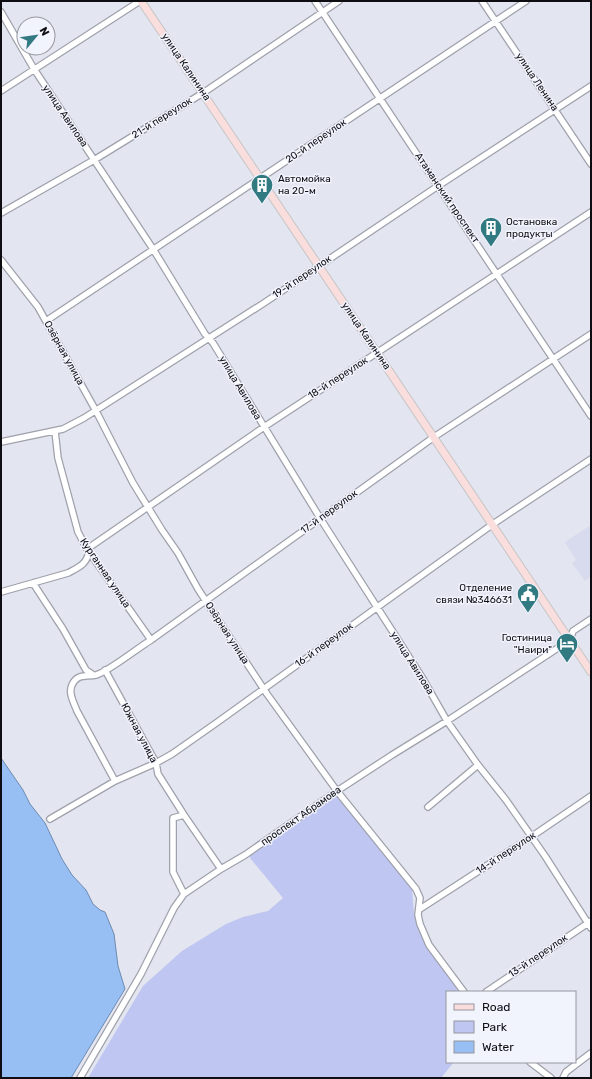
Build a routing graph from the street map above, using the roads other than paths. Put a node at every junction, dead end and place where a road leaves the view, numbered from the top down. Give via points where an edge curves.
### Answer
1 (141, 1) edge
2 (315, 1) edge
3 (339, 1) edge
4 (482, 1) edge
5 (526, 1) edge
6 (1, 12) edge
7 (323, 13) junction
8 (496, 22) junction
9 (34, 69) junction
10 (591, 86) edge
11 (1, 91) edge
12 (203, 93) junction
13 (380, 98) junction
14 (555, 109) junction
15 (94, 160) junction
16 (591, 164) edge
17 (260, 178) junction
18 (438, 186) junction
19 (591, 212) edge
20 (1, 213) edge
21 (153, 249) junction
22 (1, 260) edge
23 (319, 266) junction
24 (497, 273) junction
25 (46, 321) junction
26 (591, 334) edge
27 (209, 338) junction
28 (377, 352) junction
29 (553, 358) junction
30 (96, 411) junction
31 (591, 416) edge
32 (264, 427) junction
33 (55, 431) junction
34 (434, 437) junction
35 (1, 442) edge
36 (591, 459) edge
37 (148, 506) junction
38 (320, 518) junction
39 (493, 524) junction
40 (88, 551) junction
41 (33, 583) junction
42 (1, 592) edge
43 (205, 600) junction
44 (376, 608) junction
45 (591, 619) edge
46 (151, 640) junction
47 (570, 640) junction
48 (105, 670) junction
49 (591, 672) edge
50 (96, 675) junction
51 (264, 689) junction
52 (447, 721) junction
53 (156, 763) junction
54 (478, 765) junction
55 (115, 781) junction
56 (337, 791) junction
57 (591, 796) edge
58 (428, 807) dead end
59 (184, 815) junction
60 (50, 819) dead end
61 (531, 837) junction
62 (221, 868) junction
63 (184, 894) junction
64 (420, 909) junction
65 (590, 924) edge
66 (463, 991) edge
67 (488, 991) edge
68 (591, 1053) edge
69 (531, 1063) edge
70 (80, 1078) edge
71 (552, 1078) edge
72 (563, 1078) edge

1 - 9 street
1 - 12 main road, улица Калинина
2 - 7 street, Атаманский проспект
3 - 7 street, 21-й переулок
4 - 8 street, улица Ленина
5 - 8 street, 20-й переулок
6 - 9 street, улица Авилова
7 - 12 street, 21-й переулок
7 - 13 street, Атаманский проспект
8 - 13 street, 20-й переулок
8 - 14 street, улица Ленина
9 - 11 street
9 - 15 street, улица Авилова
10 - 14 street, 19-й переулок
12 - 15 street, 21-й переулок
12 - 17 main road, улица Калинина
13 - 17 street, 20-й переулок
13 - 18 street, Атаманский проспект
14 - 16 street, улица Ленина
14 - 18 street, 19-й переулок
15 - 20 street, 21-й переулок
15 - 21 street, улица Авилова
17 - 21 street, 20-й переулок
17 - 23 main road, улица Калинина
18 - 23 street, 19-й переулок
18 - 24 street, Атаманский проспект
19 - 24 street, 18-й переулок
21 - 25 street, 20-й переулок
21 - 27 street, улица Авилова
22 - 25 street, Озёрная улица via 29,294
23 - 27 street, 19-й переулок
23 - 28 main road, улица Калинина
24 - 28 street, 18-й переулок
24 - 29 street, Атаманский проспект
25 - 30 street, Озёрная улица
26 - 29 street, 17-й переулок
27 - 30 street, 19-й переулок
27 - 32 street, улица Авилова
28 - 32 street, 18-й переулок
28 - 34 main road, улица Калинина
29 - 31 street, Атаманский проспект
29 - 34 street, 17-й переулок
30 - 33 street, 19-й переулок
30 - 37 street, Озёрная улица
32 - 37 street, 18-й переулок
32 - 38 street, улица Авилова
33 - 35 street, 19-й переулок
33 - 40 street, Курганная улица via 58,458 69,500 78,532
34 - 38 street, 17-й переулок
34 - 39 main road, улица Калинина
36 - 39 street, 16-й переулок
37 - 40 street, 18-й переулок
37 - 43 street, Озёрная улица
38 - 43 street, 17-й переулок
38 - 44 street, улица Авилова
39 - 44 street, 16-й переулок
39 - 47 main road, улица Калинина
40 - 41 street, 18-й переулок via 87,560 78,567
40 - 46 street, Курганная улица
41 - 42 street, 18-й переулок
41 - 50 street via 86,670
43 - 46 street, 17-й переулок
43 - 51 street, Озёрная улица
44 - 51 street, 16-й переулок
44 - 52 street, улица Авилова via 423,679
45 - 47 street, проспект Абрамова via 573,631
46 - 48 street, 17-й переулок
47 - 49 main road, улица Калинина
47 - 52 street, проспект Абрамова
48 - 50 street, 17-й переулок
48 - 53 street, Южная улица
50 - 55 street, 17-й переулок via 78,678 70,690 77,711
51 - 53 street, 16-й переулок
51 - 56 street, Озёрная улица
52 - 54 street, улица Авилова
52 - 56 street, проспект Абрамова
53 - 55 street, 16-й переулок
53 - 59 street, Южная улица via 158,774
54 - 58 street
54 - 61 street, улица Авилова
55 - 60 street, 16-й переулок
56 - 62 street, проспект Абрамова via 245,855
56 - 64 street, Озёрная улица via 416,889 420,898
57 - 61 street, 14-й переулок
59 - 62 street, Южная улица
59 - 63 street via 173,818 172,846 173,872
61 - 64 street, 14-й переулок
61 - 65 street, улица Авилова
62 - 63 street, проспект Абрамова
63 - 70 street, проспект Абрамова
64 - 66 street, Озёрная улица via 420,924 430,945
65 - 67 street, 13-й переулок
68 - 72 street via 566,1072
69 - 71 street

